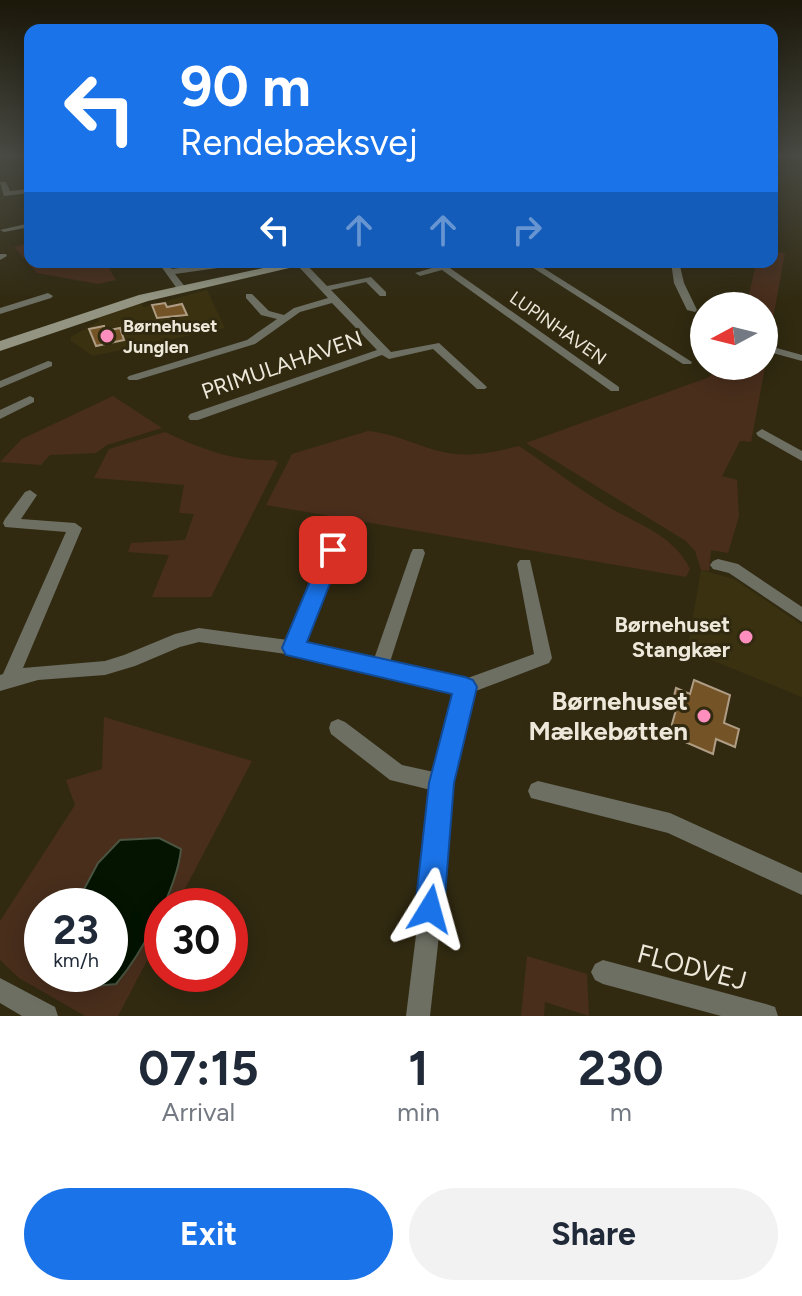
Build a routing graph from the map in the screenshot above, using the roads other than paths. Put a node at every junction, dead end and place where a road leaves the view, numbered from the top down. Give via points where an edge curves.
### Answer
1 (24, 226) edge
2 (4, 230) dead end
3 (166, 268) edge
4 (197, 268) edge
5 (280, 268) edge
6 (309, 268) edge
7 (439, 268) edge
8 (444, 268) edge
9 (538, 268) edge
10 (676, 268) edge
11 (169, 272) junction
12 (420, 273) dead end
13 (181, 288) junction
14 (324, 289) junction
15 (383, 294) dead end
16 (48, 296) dead end
17 (249, 296) dead end
18 (334, 299) junction
19 (690, 306) edge
20 (0, 311) edge
21 (285, 318) junction
22 (0, 346) edge
23 (383, 351) junction
24 (778, 351) edge
25 (802, 358) edge
26 (687, 362) dead end
27 (48, 364) dead end
28 (133, 378) dead end
29 (0, 385) edge
30 (481, 387) dead end
31 (615, 389) dead end
32 (30, 400) dead end
33 (0, 415) edge
34 (194, 417) dead end
35 (762, 433) dead end
36 (802, 457) edge
37 (30, 495) dead end
38 (333, 550) dead end
39 (418, 553) dead end
40 (525, 564) dead end
41 (718, 565) dead end
42 (802, 615) edge
43 (293, 648) junction
44 (380, 665) junction
45 (5, 681) edge
46 (465, 687) junction
47 (338, 728) dead end
48 (441, 783) junction
49 (538, 791) dead end
50 (802, 884) edge
51 (603, 972) dead end
52 (0, 990) edge
53 (46, 1016) edge
54 (418, 1016) edge
55 (766, 1016) edge

1 - 2 street
3 - 11 street
4 - 11 street
5 - 13 street
6 - 14 street, PRIMULAHAVEN
7 - 12 street
8 - 31 street, LUPINHAVEN
9 - 26 street, LUPINHAVEN
10 - 19 street
11 - 13 street
13 - 22 street
14 - 15 street via 368,279
14 - 18 street, PRIMULAHAVEN
16 - 20 street
17 - 21 street, PRIMULAHAVEN via 265,313
18 - 21 street, PRIMULAHAVEN
18 - 23 street, PRIMULAHAVEN
21 - 28 street, PRIMULAHAVEN via 251,342
23 - 30 street, PRIMULAHAVEN via 396,355 435,345
23 - 34 street, PRIMULAHAVEN
24 - 25 street
27 - 29 street
32 - 33 street
35 - 36 street
37 - 45 street via 10,523 75,528
38 - 43 street
39 - 44 street
40 - 46 street via 543,658
41 - 42 street via 733,568
43 - 44 street
43 - 45 street via 199,635 104,668
44 - 46 street
46 - 48 street
47 - 48 street via 397,773
48 - 54 street
49 - 50 street via 670,823
51 - 55 street, FLODVEJ
52 - 53 street

